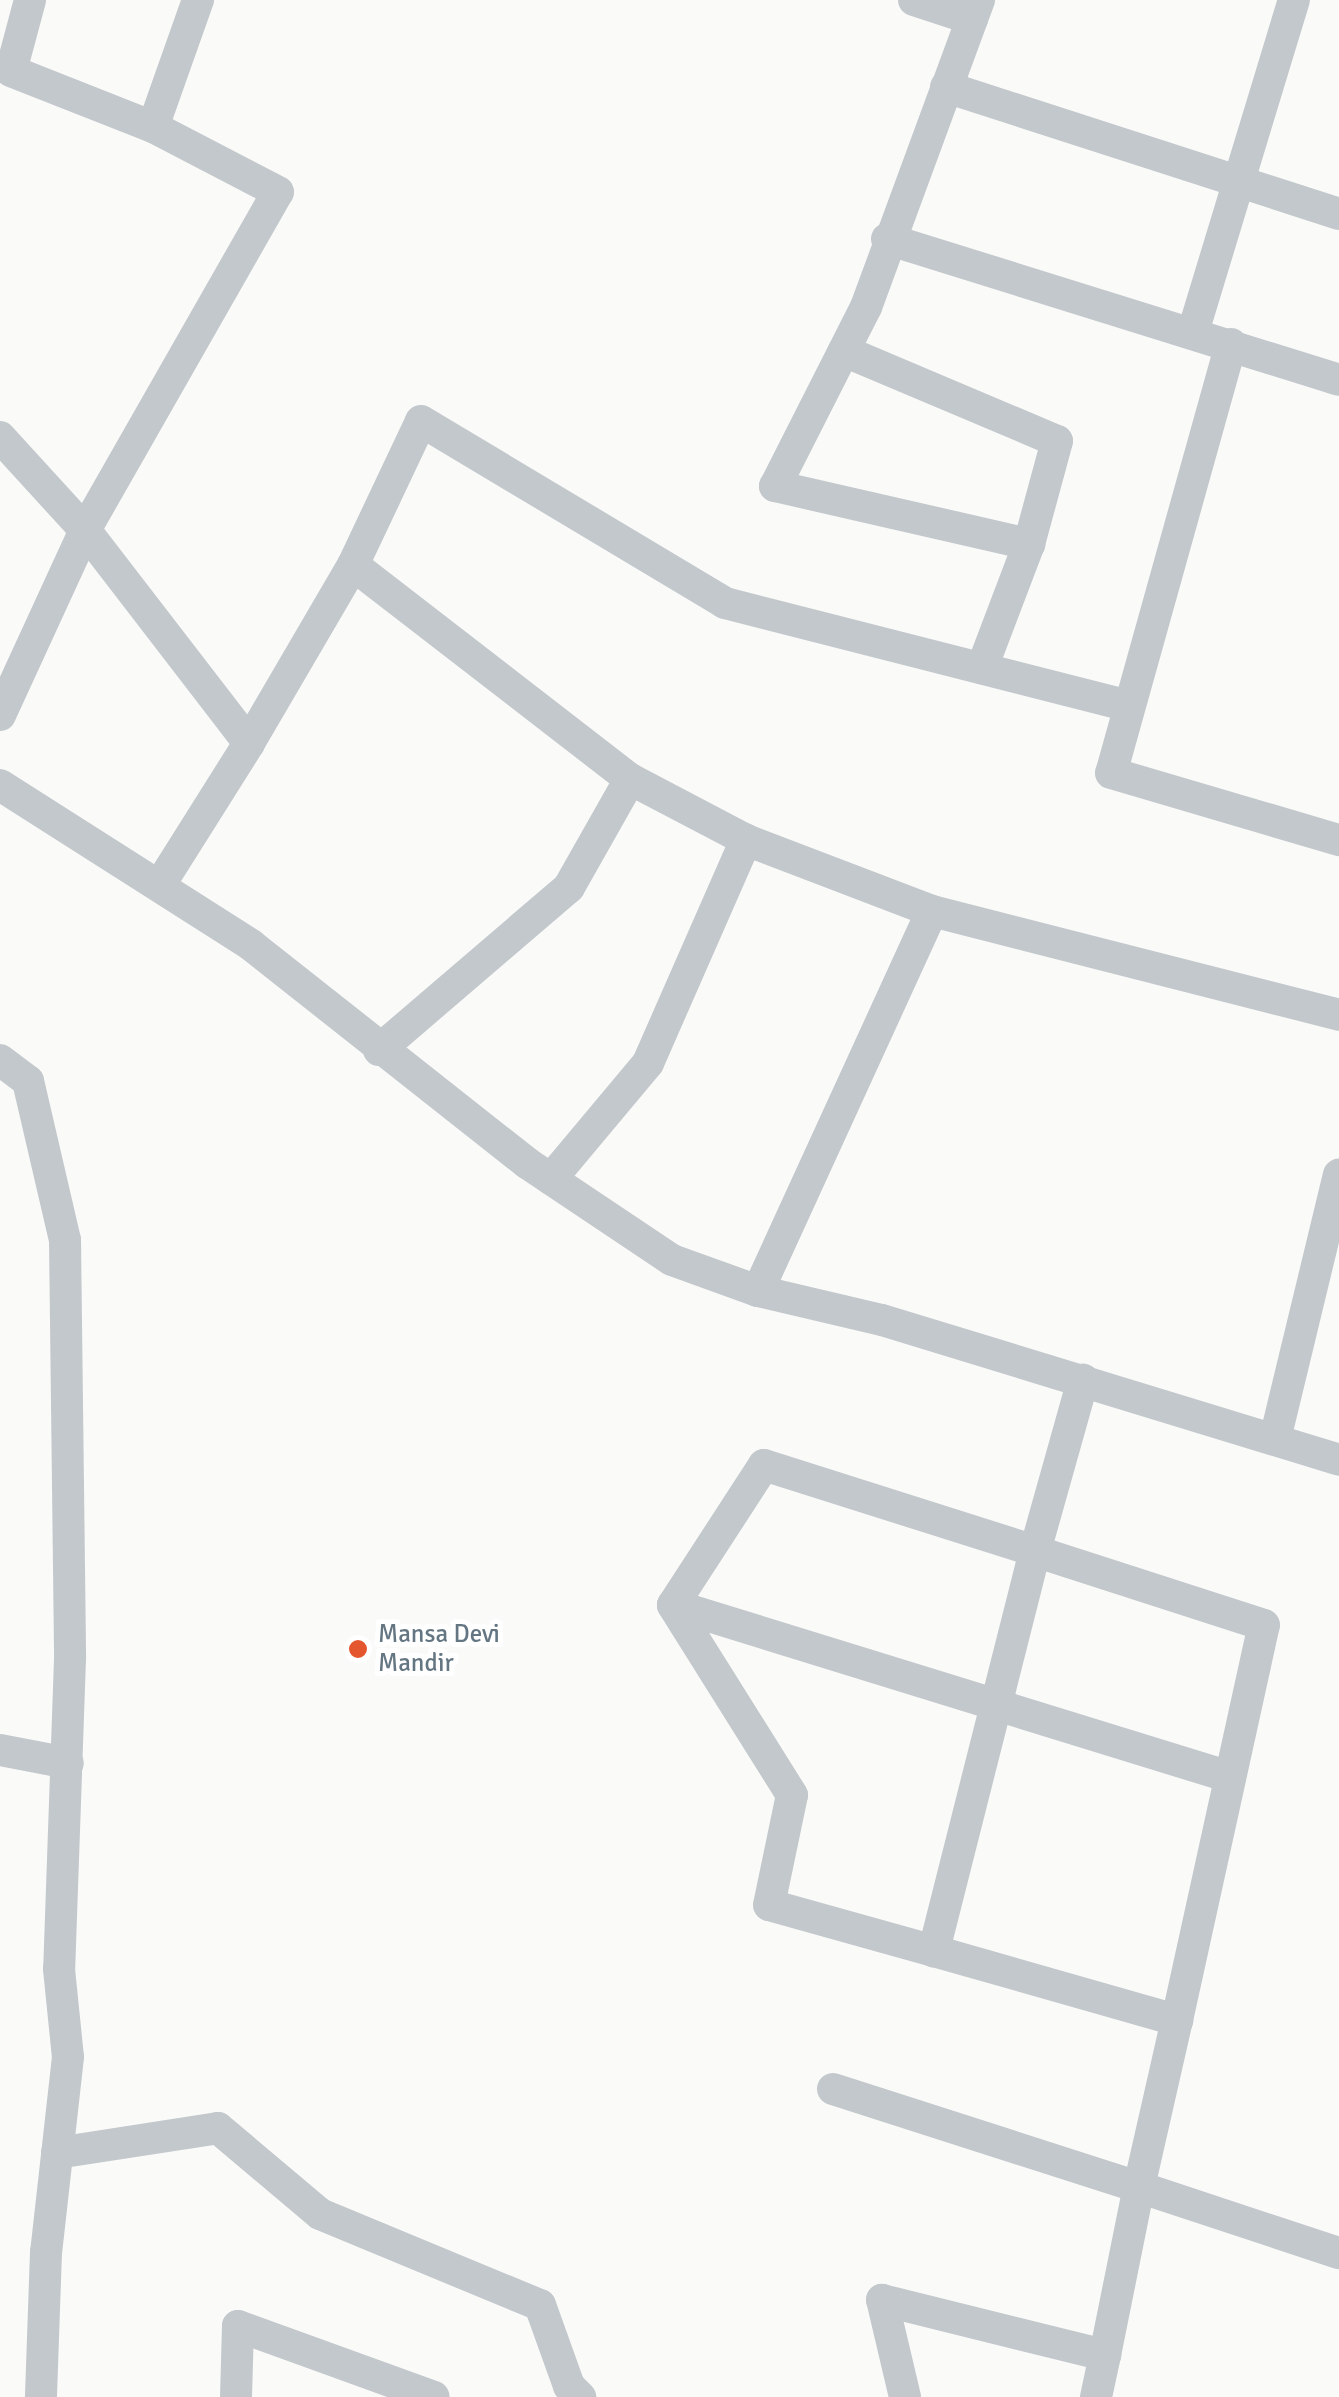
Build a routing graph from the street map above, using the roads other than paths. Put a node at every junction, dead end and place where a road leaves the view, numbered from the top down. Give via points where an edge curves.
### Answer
1 (30, 0) edge
2 (198, 0) edge
3 (914, 0) edge
4 (1294, 0) edge
5 (976, 10) edge
6 (946, 87) junction
7 (152, 127) junction
8 (1239, 181) junction
9 (1339, 214) edge
10 (888, 239) junction
11 (1193, 332) junction
12 (1230, 344) junction
13 (844, 352) junction
14 (1339, 380) edge
15 (0, 437) edge
16 (86, 530) junction
17 (1028, 544) junction
18 (353, 565) junction
19 (982, 668) junction
20 (1126, 705) junction
21 (0, 714) edge
22 (249, 742) junction
23 (630, 779) junction
24 (0, 785) edge
25 (746, 840) junction
26 (1339, 840) edge
27 (160, 883) junction
28 (932, 911) junction
29 (1339, 1016) edge
30 (379, 1050) junction
31 (0, 1060) edge
32 (1339, 1175) edge
33 (551, 1179) junction
34 (758, 1291) junction
35 (1083, 1380) junction
36 (1274, 1439) junction
37 (1339, 1460) edge
38 (1035, 1551) junction
39 (673, 1605) junction
40 (997, 1704) junction
41 (0, 1750) edge
42 (68, 1762) junction
43 (1230, 1777) junction
44 (934, 1950) junction
45 (1176, 2020) junction
46 (833, 2089) dead end
47 (57, 2154) junction
48 (1139, 2187) junction
49 (1339, 2253) edge
50 (1105, 2356) junction
51 (41, 2397) edge
52 (236, 2397) edge
53 (434, 2397) edge
54 (580, 2397) edge
55 (904, 2397) edge
56 (1096, 2397) edge

1 - 7 street via 11,71
2 - 7 street
3 - 5 street
4 - 8 street
5 - 6 street
6 - 8 street
6 - 10 street
7 - 16 street via 278,192
8 - 9 street
8 - 11 street
10 - 11 street
10 - 13 street
11 - 12 street
12 - 14 street
12 - 20 street
13 - 17 street via 1057,441
13 - 17 street via 774,486
15 - 16 street
16 - 21 street
16 - 22 street
17 - 19 street
18 - 19 street via 421,421 725,603
18 - 22 street
18 - 23 street
19 - 20 street
20 - 26 street via 1111,772
22 - 27 street
23 - 25 street
23 - 30 street via 568,887
24 - 27 street
25 - 28 street
25 - 33 street via 648,1063
27 - 30 street via 250,944
28 - 29 street
28 - 34 street
30 - 33 street
31 - 42 street via 28,1080 65,1240
32 - 36 street
33 - 34 street via 672,1260
34 - 35 street
35 - 36 street
35 - 38 street
36 - 37 street
38 - 39 street via 764,1465
38 - 40 street
38 - 43 street via 1264,1625
39 - 40 street
39 - 44 street via 792,1795 769,1905
40 - 43 street
40 - 44 street
41 - 42 street
42 - 47 street via 59,1969 68,2057
43 - 45 street
44 - 45 street
45 - 48 street
46 - 48 street
47 - 51 street
47 - 54 street via 218,2128 320,2214 540,2305
48 - 49 street
48 - 50 street
50 - 55 street via 882,2300
50 - 56 street
52 - 53 street via 238,2326

